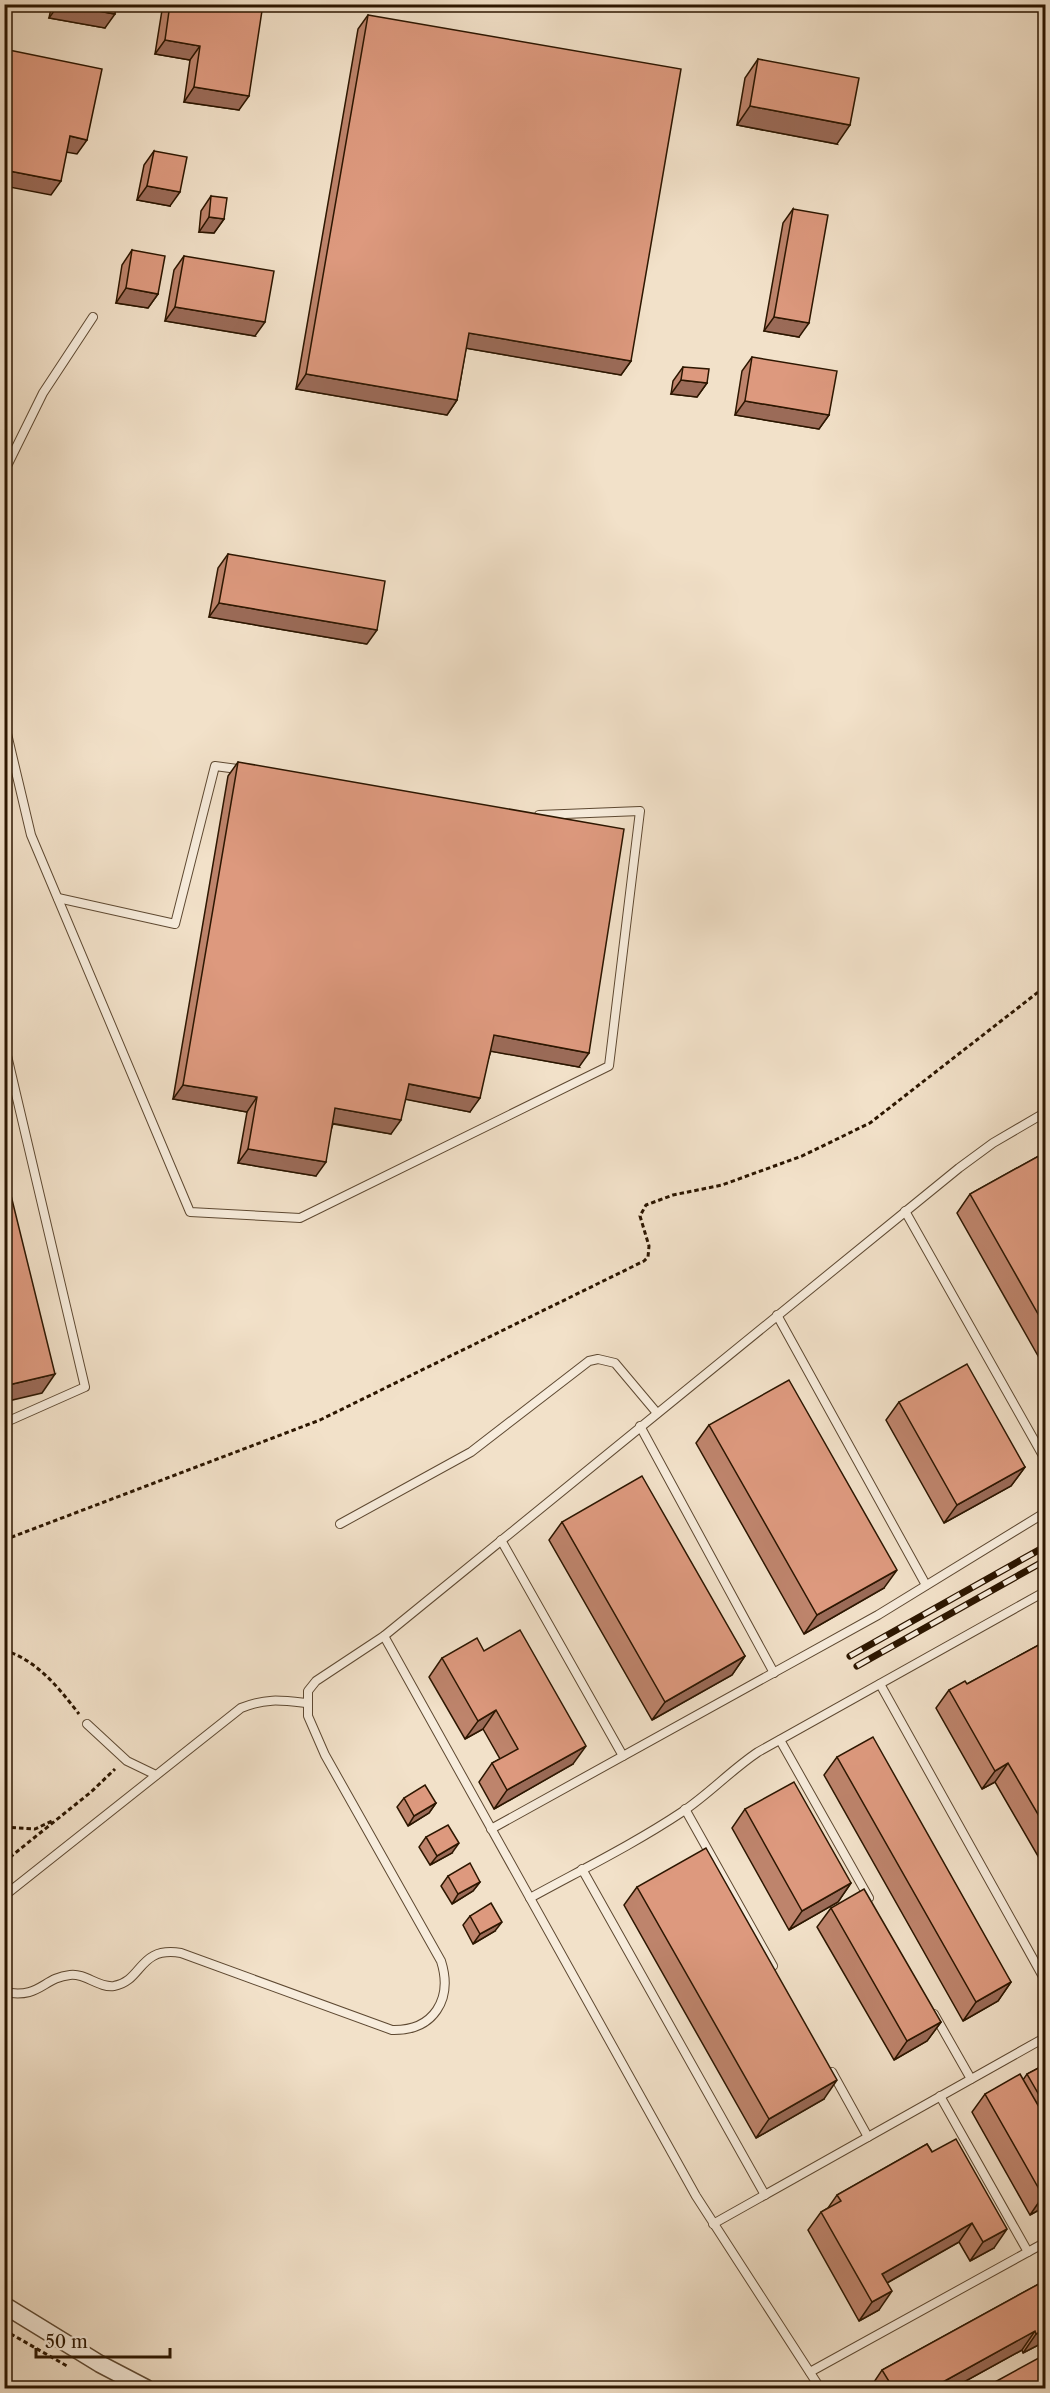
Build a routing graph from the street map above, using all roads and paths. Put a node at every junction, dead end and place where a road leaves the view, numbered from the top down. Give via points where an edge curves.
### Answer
1 (93, 317) dead end
2 (4, 472) edge
3 (4, 721) edge
4 (250, 771) edge
5 (533, 814) edge
6 (58, 898) junction
7 (1046, 986) edge
8 (4, 1042) edge
9 (1046, 1113) edge
10 (905, 1211) junction
11 (777, 1315) junction
12 (657, 1413) junction
13 (4, 1423) edge
14 (640, 1426) junction
15 (1046, 1461) edge
16 (1046, 1512) edge
17 (340, 1524) dead end
18 (4, 1540) edge
19 (501, 1540) junction
20 (927, 1585) junction
21 (1046, 1591) edge
22 (384, 1636) junction
23 (4, 1650) edge
24 (774, 1673) junction
25 (880, 1684) junction
26 (306, 1703) junction
27 (87, 1724) joint
28 (780, 1740) junction
29 (623, 1756) junction
30 (124, 1759) junction
31 (156, 1775) junction
32 (685, 1809) junction
33 (60, 1817) junction
34 (4, 1827) edge
35 (492, 1829) junction
36 (4, 1862) edge
37 (582, 1869) junction
38 (4, 1896) edge
39 (530, 1898) junction
40 (873, 1904) edge
41 (777, 1973) edge
42 (1046, 1982) edge
43 (4, 1992) edge
44 (930, 2007) edge
45 (1046, 2037) edge
46 (828, 2065) edge
47 (971, 2079) junction
48 (940, 2096) junction
49 (868, 2137) junction
50 (765, 2195) junction
51 (713, 2224) junction
52 (1046, 2242) edge
53 (1028, 2252) junction
54 (4, 2305) edge
55 (4, 2330) edge
56 (69, 2367) dead end
57 (810, 2372) junction
58 (146, 2388) edge
59 (820, 2388) edge

1 - 2 lane via 43,393
3 - 6 lane via 31,835
4 - 6 lane via 215,766 175,924
5 - 6 lane via 640,811 609,1066 300,1218 190,1212
7 - 18 path via 870,1123 802,1156 722,1185 646,1205 640,1216 649,1246 644,1261 320,1420
8 - 13 lane via 85,1387
9 - 10 lane via 993,1143
10 - 11 lane
10 - 15 lane
11 - 12 lane
11 - 20 lane
12 - 14 lane
12 - 17 lane via 615,1363 589,1361 471,1452
14 - 19 lane
14 - 24 lane
16 - 20 lane
19 - 22 lane
19 - 29 lane
20 - 24 lane
21 - 25 lane
22 - 26 lane via 316,1681 308,1691
22 - 35 lane
23 - 27 path via 28,1660 43,1672
24 - 29 lane
25 - 28 lane
25 - 42 lane
26 - 31 lane via 275,1699 241,1708
26 - 43 lane via 325,1755 441,1961 446,1988 429,2020 406,2031 392,2030 171,1951 149,1957 125,1982 114,1986 103,1986 73,1974 61,1976 30,1993
27 - 30 lane
28 - 32 lane via 736,1767
28 - 40 lane
29 - 35 lane
30 - 31 lane
30 - 33 path
31 - 38 lane
32 - 37 lane via 652,1832
32 - 41 lane
33 - 34 path via 35,1829
33 - 36 path
35 - 39 lane
37 - 39 lane
37 - 50 lane
39 - 51 lane
44 - 47 lane
45 - 47 lane
46 - 49 lane
47 - 48 lane
48 - 49 lane
48 - 53 lane
49 - 50 lane
50 - 51 lane
51 - 57 lane
52 - 53 lane
53 - 57 lane
54 - 58 street
55 - 56 path
57 - 59 lane

